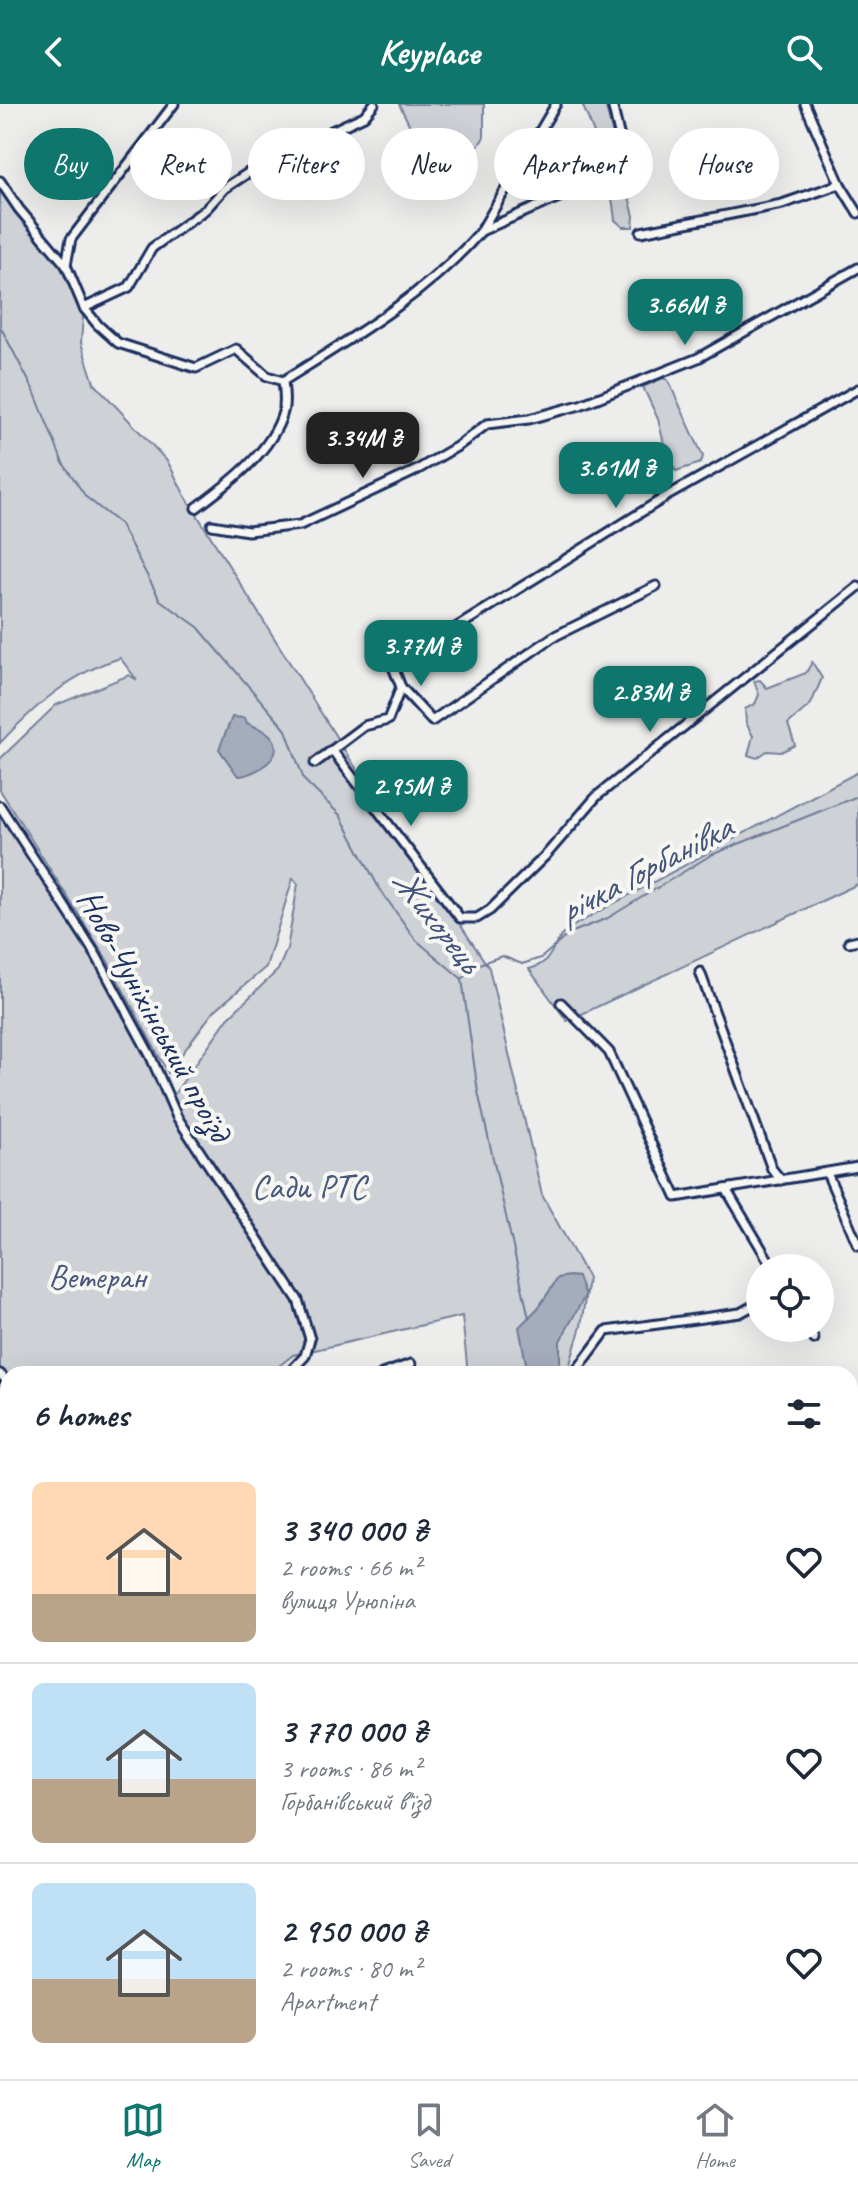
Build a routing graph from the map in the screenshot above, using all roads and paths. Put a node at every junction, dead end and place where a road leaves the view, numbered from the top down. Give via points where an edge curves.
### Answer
1 (174, 104) edge
2 (374, 104) edge
3 (556, 104) edge
4 (612, 104) edge
5 (805, 104) edge
6 (618, 128) edge
7 (0, 181) edge
8 (840, 184) junction
9 (552, 200) edge
10 (858, 213) edge
11 (481, 231) junction
12 (641, 232) dead end
13 (66, 265) junction
14 (858, 268) edge
15 (84, 308) junction
16 (283, 381) junction
17 (858, 389) edge
18 (196, 508) dead end
19 (212, 525) dead end
20 (656, 586) dead end
21 (858, 587) edge
22 (401, 687) junction
23 (332, 750) junction
24 (315, 763) dead end
25 (0, 806) edge
26 (700, 972) dead end
27 (561, 1003) dead end
28 (858, 1167) edge
29 (827, 1173) junction
30 (781, 1180) junction
31 (726, 1189) junction
32 (858, 1245) edge
33 (765, 1254) edge
34 (746, 1310) edge
35 (411, 1364) dead end
36 (296, 1366) edge
37 (405, 1366) edge
38 (580, 1366) edge

1 - 13 street via 71,239
2 - 15 street via 364,116 294,143 225,188 206,209 152,248 129,287
3 - 11 street
4 - 6 street
5 - 8 street
7 - 13 street
8 - 10 street
8 - 12 street via 782,204
9 - 11 street
11 - 16 street via 466,250 365,330
13 - 15 street
14 - 19 street via 698,358 580,405 487,424 415,471 300,525 248,531
15 - 16 street via 118,343 196,368 236,349 267,376
16 - 18 street via 285,408 264,445 234,479
17 - 22 street via 667,496 393,667
20 - 22 street via 553,637 432,721
21 - 23 street via 597,796 546,855 477,918 460,918
22 - 23 street via 388,720 364,726
23 - 24 street
25 - 36 street, Ново-Чуніхінський проїзд via 96,955 177,1117 298,1300 310,1339
26 - 30 street via 772,1169
27 - 31 street via 609,1052 676,1197
28 - 29 street
29 - 30 street
29 - 32 street
30 - 31 street
31 - 33 street
34 - 38 street via 606,1331
35 - 37 street

